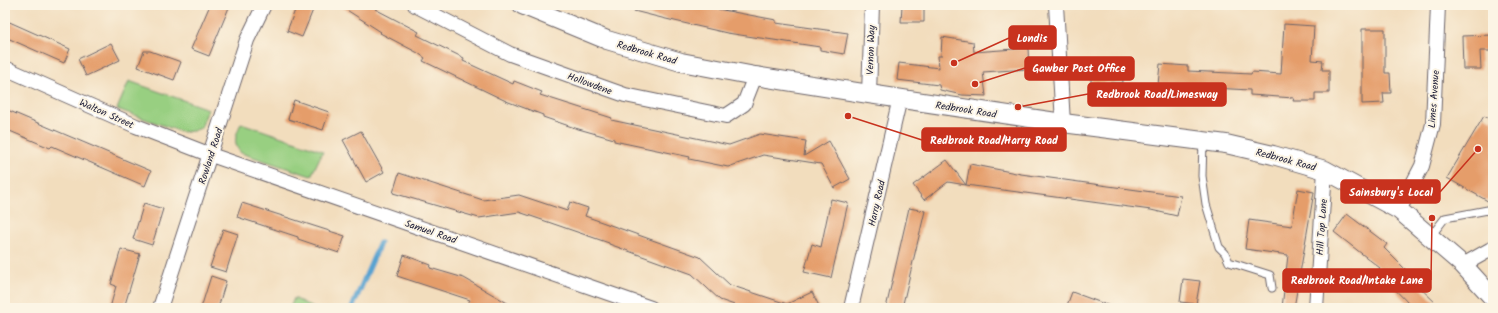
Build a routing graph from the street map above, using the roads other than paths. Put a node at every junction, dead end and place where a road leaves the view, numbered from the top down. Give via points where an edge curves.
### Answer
1 (264, 5) edge
2 (415, 5) edge
3 (522, 5) edge
4 (872, 5) edge
5 (1056, 5) edge
6 (1438, 5) edge
7 (5, 68) edge
8 (755, 76) junction
9 (869, 94) junction
10 (900, 98) junction
11 (1063, 124) junction
12 (1203, 141) junction
13 (211, 155) junction
14 (1325, 170) junction
15 (1493, 209) edge
16 (1399, 210) junction
17 (1430, 236) junction
18 (1493, 248) edge
19 (1463, 265) junction
20 (1272, 288) dead end
21 (1491, 294) edge
22 (160, 308) edge
23 (651, 308) edge
24 (852, 308) edge
25 (1316, 308) edge

1 - 13 street, Rowland Road via 247,40
2 - 8 street, Hollowdene via 510,54 625,95 726,116 744,104
3 - 8 street, Redbrook Road via 607,40 681,62
4 - 9 street, Vernon Way
5 - 11 street
6 - 16 street, Limes Avenue via 1433,124 1422,166
7 - 13 street, Walton Street via 136,126
8 - 9 street, Redbrook Road
9 - 10 street, Redbrook Road
10 - 11 street, Redbrook Road
10 - 24 street, Harry Road
11 - 12 street, Redbrook Road
12 - 14 street, Redbrook Road via 1273,154
12 - 20 lane via 1202,176 1206,204 1219,247 1230,262 1270,275
13 - 22 street, Rowland Road
13 - 23 street, Samuel Road
14 - 16 street, Redbrook Road
14 - 25 street, Hill Top Lane
15 - 17 lane via 1445,218
16 - 17 street, Redbrook Road
17 - 19 street, Redbrook Road
18 - 19 street
19 - 21 street, Redbrook Road

